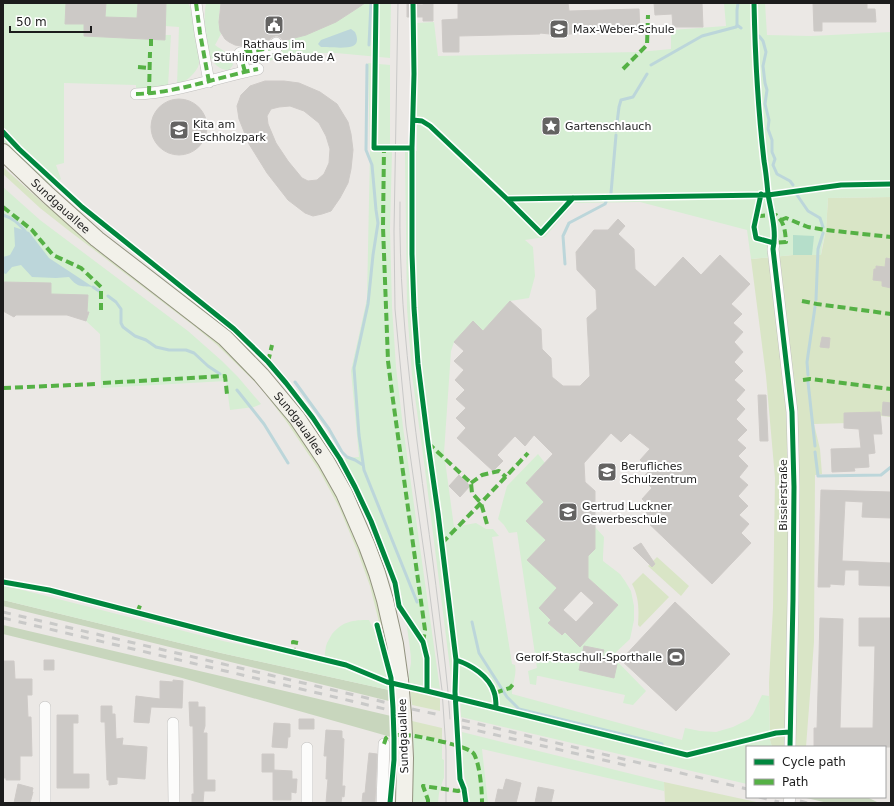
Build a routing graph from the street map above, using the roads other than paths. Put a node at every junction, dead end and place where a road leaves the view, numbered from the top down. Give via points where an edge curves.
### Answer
1 (196, 3) edge
2 (276, 42) dead end
3 (258, 70) dead end
4 (245, 72) junction
5 (208, 82) junction
6 (136, 94) dead end
7 (3, 152) edge
8 (774, 243) dead end
9 (46, 707) dead end
10 (172, 723) dead end
11 (384, 744) dead end
12 (790, 746) edge
13 (307, 748) dead end
14 (45, 803) edge
15 (174, 803) edge
16 (307, 803) edge
17 (382, 803) edge
18 (404, 803) edge

1 - 5 street
2 - 4 street via 276,47 240,53
3 - 4 street
4 - 5 street
5 - 6 street
7 - 18 street, Sundgauallee, bridge via 97,239 225,338 262,375 297,418 326,461 367,546 385,600 400,680 405,740
8 - 12 street, Bissierstraße via 792,412 794,487
9 - 14 street
10 - 15 street
11 - 17 street
13 - 16 street

